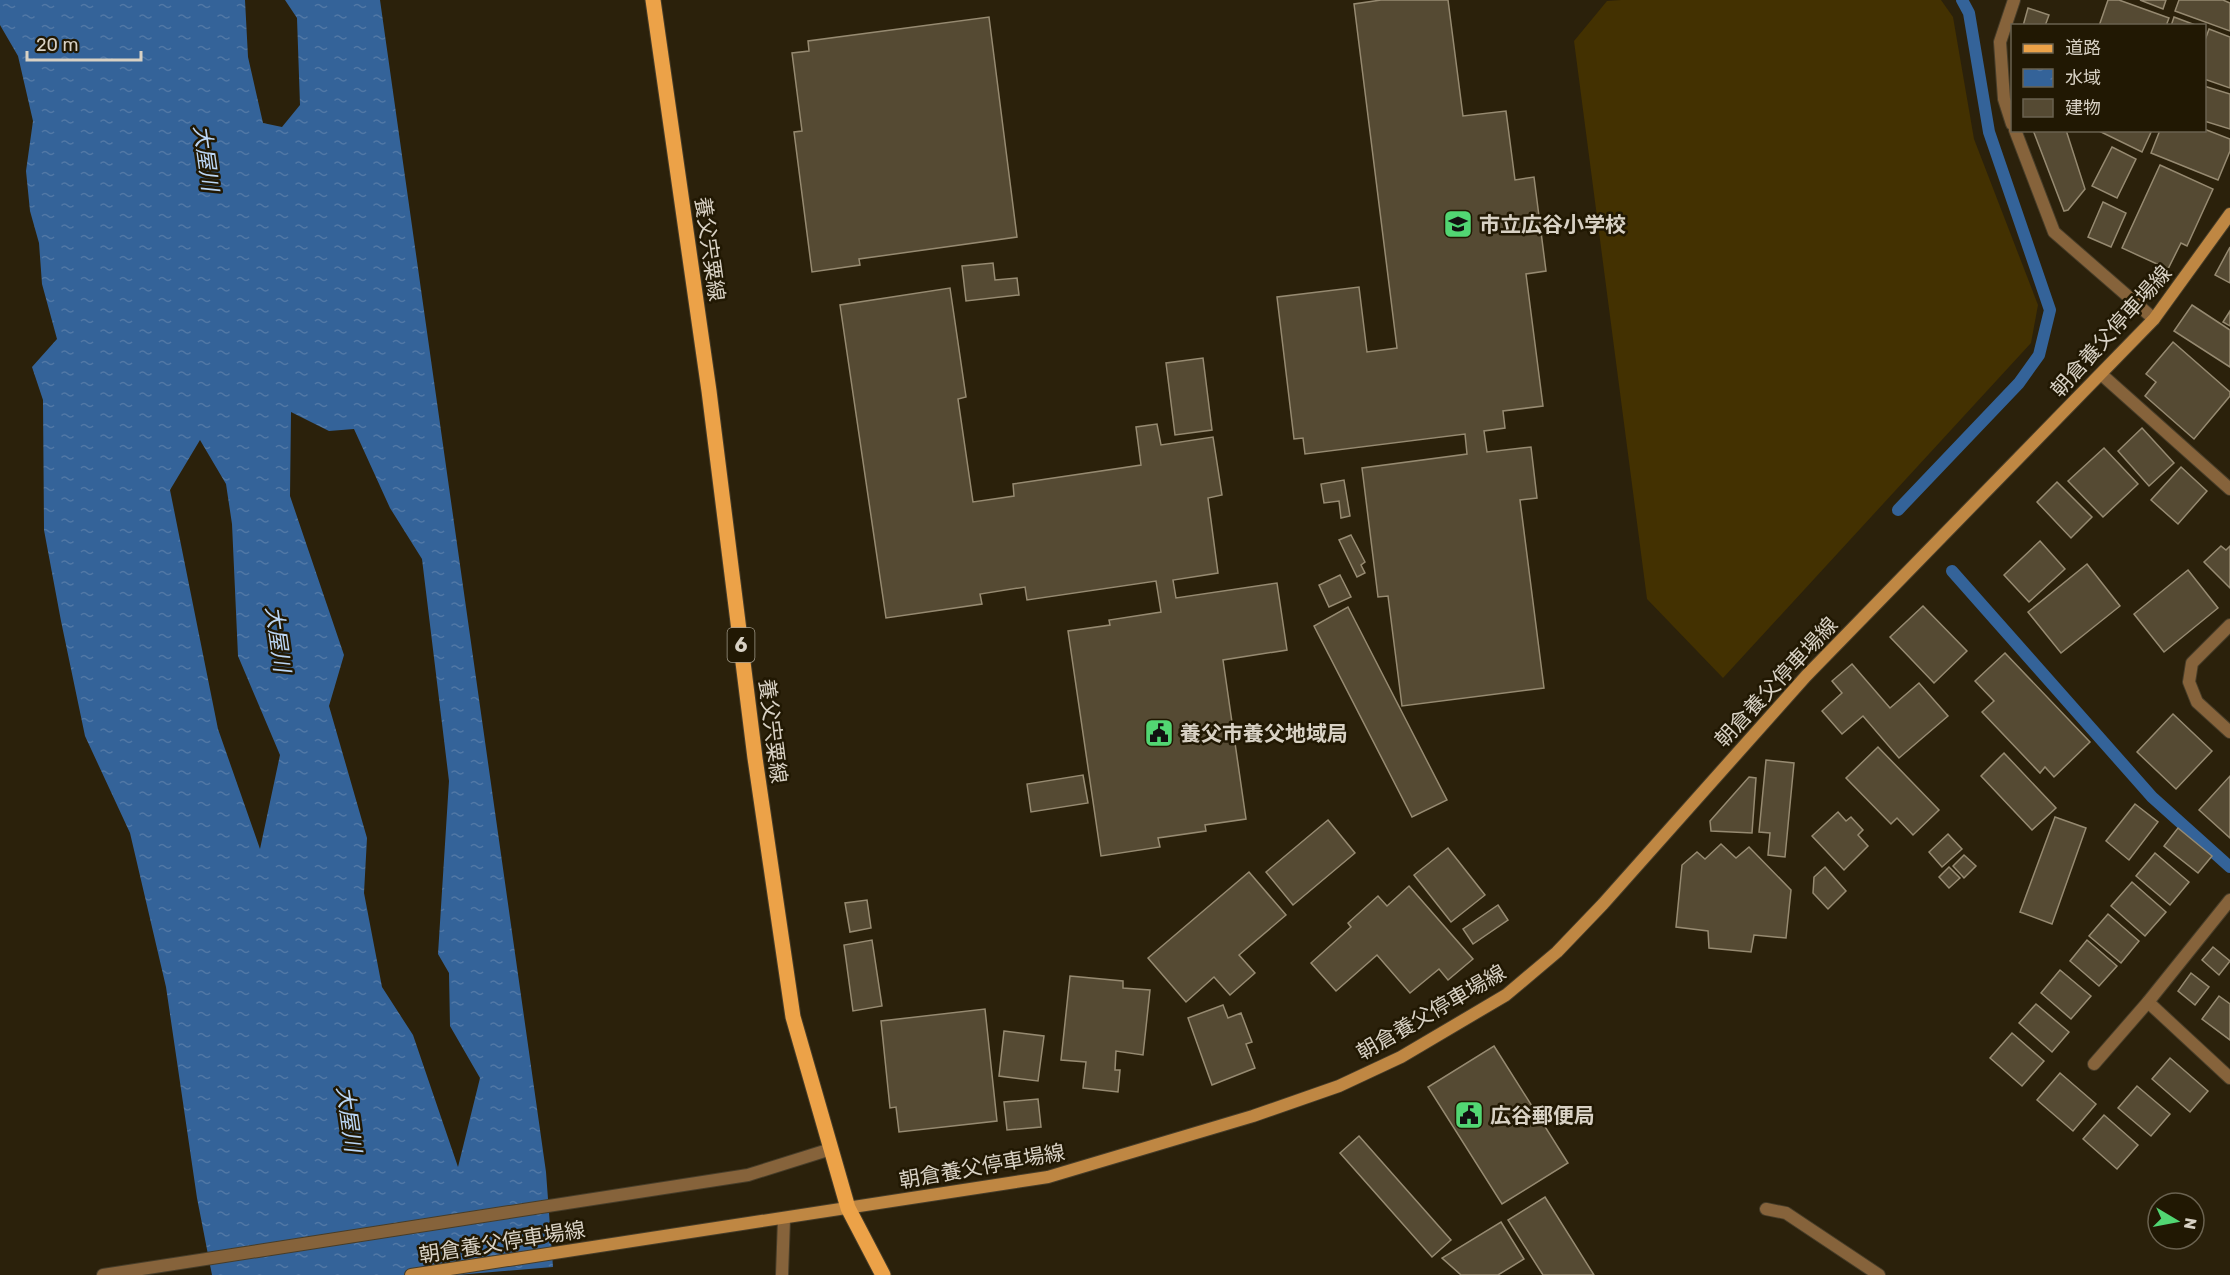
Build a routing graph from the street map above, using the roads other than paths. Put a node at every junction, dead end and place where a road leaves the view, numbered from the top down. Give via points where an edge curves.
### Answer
1 (653, 0) edge
2 (2014, 0) edge
3 (2011, 118) edge
4 (2016, 132) edge
5 (2230, 214) edge
6 (2154, 319) junction
7 (2101, 374) junction
8 (2230, 489) edge
9 (2230, 625) edge
10 (2230, 732) edge
11 (2230, 900) edge
12 (2148, 1002) junction
13 (2094, 1064) dead end
14 (2230, 1078) edge
15 (831, 1149) junction
16 (848, 1208) junction
17 (1766, 1209) dead end
18 (784, 1219) junction
19 (103, 1275) edge
20 (411, 1275) edge
21 (782, 1275) edge
22 (883, 1275) edge
23 (1879, 1275) edge

1 - 15 main road, 養父宍粟線 / 6 via 793,1017
2 - 3 street via 2000,42 2004,99
4 - 6 street via 2054,232
5 - 6 main road, 朝倉養父停車場線
6 - 7 main road, 朝倉養父停車場線
7 - 8 street
7 - 16 main road, 朝倉養父停車場線 via 1806,676 1580,928 1506,995 1401,1057 1339,1086 1253,1116 1048,1177
9 - 10 street via 2192,663 2189,682 2197,702
11 - 12 street
12 - 13 street
12 - 14 street
15 - 16 main road, 養父宍粟線 / 6
15 - 19 street via 748,1175
16 - 18 main road, 朝倉養父停車場線
16 - 22 main road, 養父宍粟線 / 6
17 - 23 street via 1786,1213
18 - 20 main road, 朝倉養父停車場線
18 - 21 street

